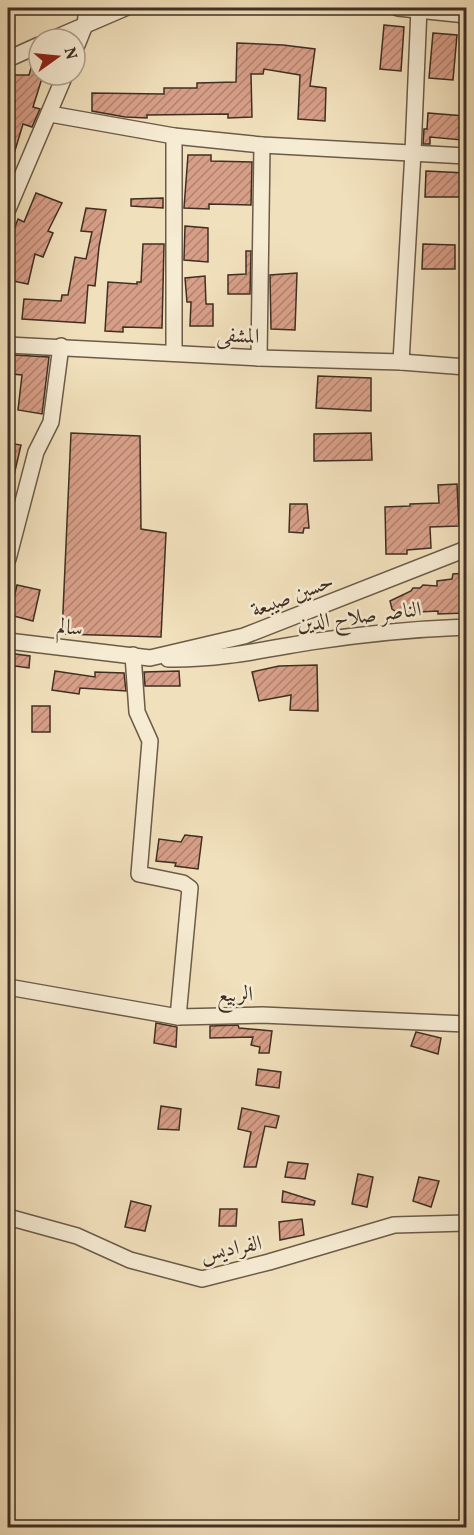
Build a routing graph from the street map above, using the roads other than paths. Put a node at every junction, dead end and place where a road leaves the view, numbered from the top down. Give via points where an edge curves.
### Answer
1 (87, 8) edge
2 (125, 8) edge
3 (398, 8) edge
4 (418, 9) edge
5 (466, 15) edge
6 (85, 25) junction
7 (80, 27) edge
8 (27, 50) edge
9 (8, 59) edge
10 (60, 87) edge
11 (50, 114) junction
12 (174, 136) junction
13 (262, 145) junction
14 (413, 152) junction
15 (466, 156) edge
16 (8, 209) edge
17 (8, 345) edge
18 (61, 346) junction
19 (174, 352) junction
20 (259, 358) junction
21 (401, 362) junction
22 (466, 367) edge
23 (466, 549) edge
24 (8, 559) edge
25 (466, 627) edge
26 (8, 641) edge
27 (130, 655) junction
28 (150, 658) junction
29 (8, 987) edge
30 (178, 1017) junction
31 (466, 1024) edge
32 (8, 1217) edge
33 (466, 1223) edge

1 - 6 street
2 - 6 street
3 - 4 street
4 - 5 street
4 - 14 street
6 - 7 street
8 - 9 street
10 - 11 street
11 - 12 street
11 - 16 street
12 - 13 street
12 - 19 street
13 - 14 street
13 - 20 street
14 - 15 street
14 - 21 street
17 - 18 street, المشفى
18 - 19 street, المشفى
18 - 24 street via 51,422 36,452
19 - 20 street, المشفى
20 - 21 street, المشفى
21 - 22 street, المشفى
23 - 28 street, حسين صيبعة via 244,636
25 - 28 street, الناصر صلاح الدين via 369,634 200,659
26 - 27 street, سالم
27 - 28 street, حسين صيبعة
27 - 30 street via 137,712 150,741 139,874 190,888
29 - 30 street, الربيع
30 - 31 street, الربيع via 262,1015
32 - 33 street, الفراديس via 77,1236 130,1260 202,1279 394,1225

